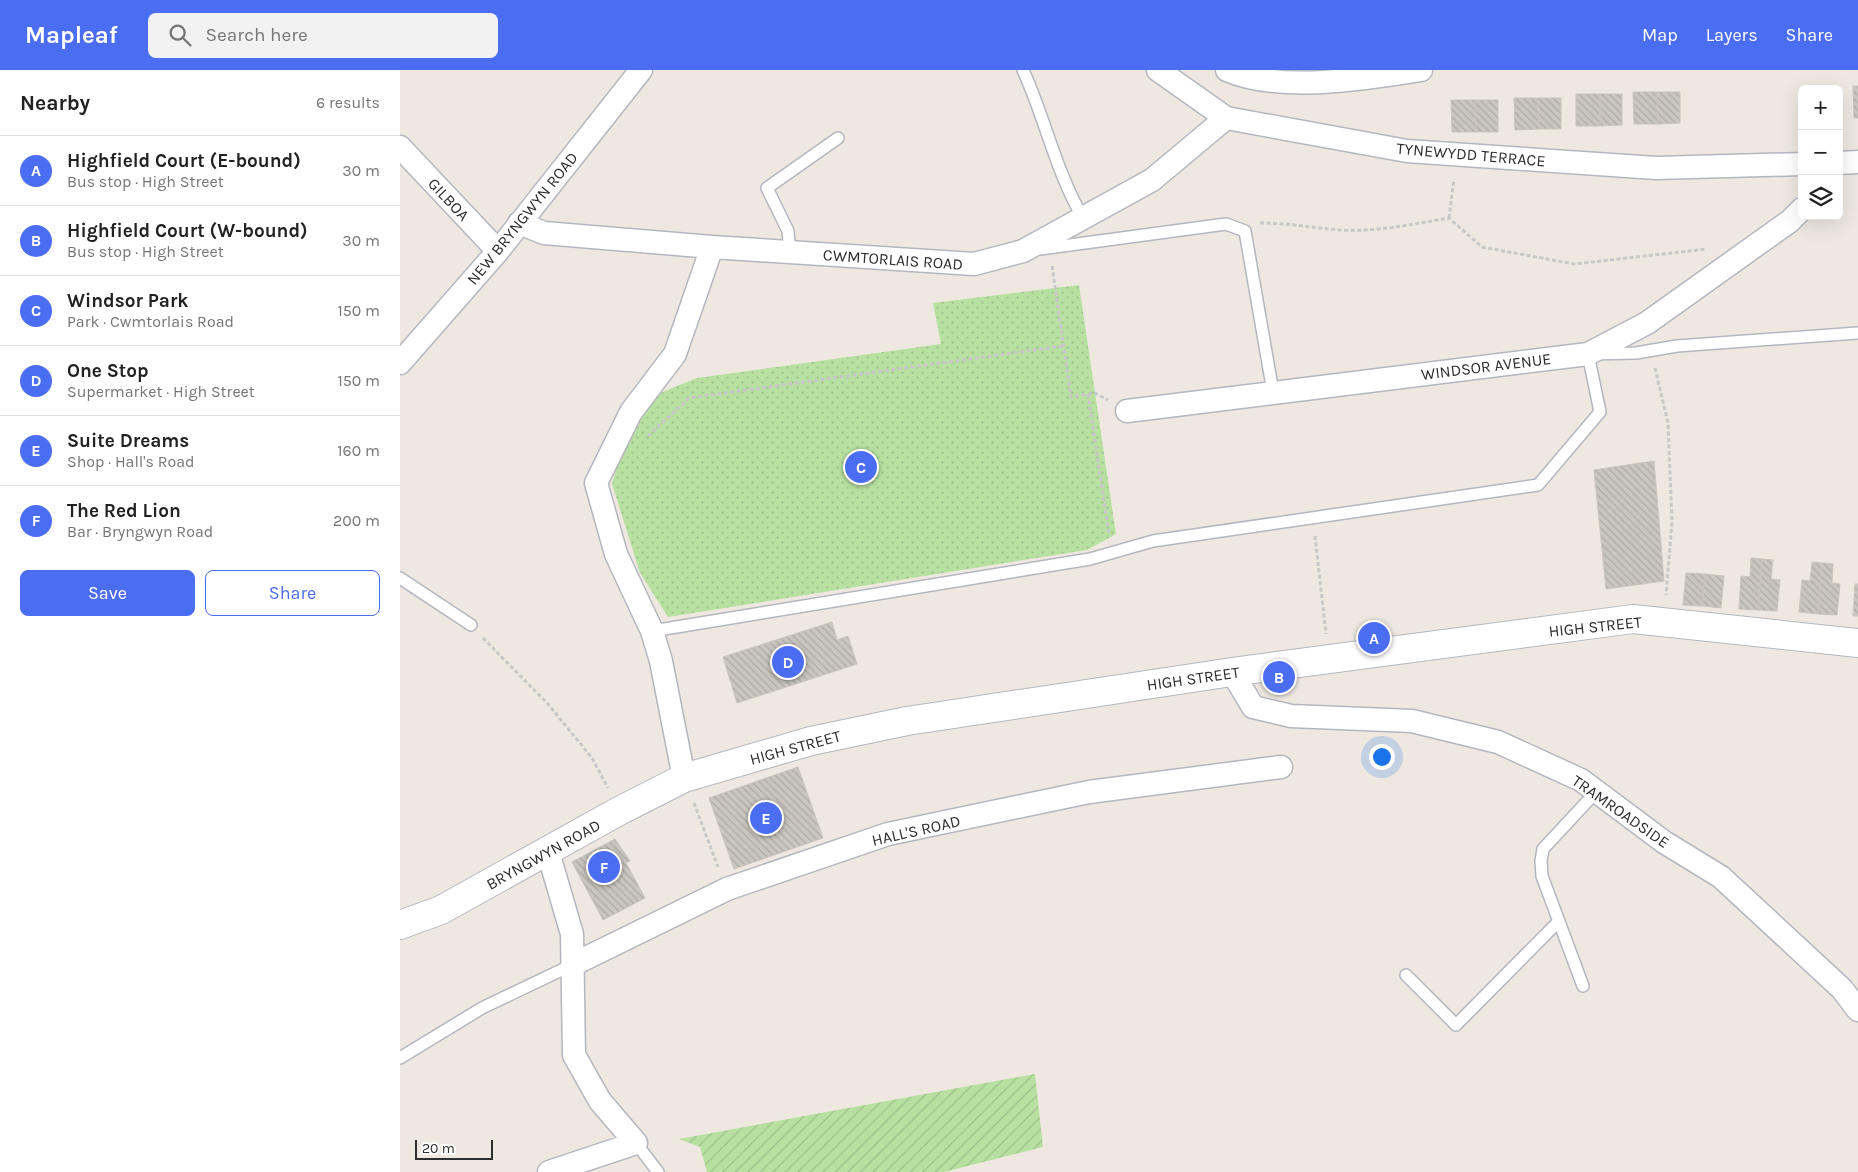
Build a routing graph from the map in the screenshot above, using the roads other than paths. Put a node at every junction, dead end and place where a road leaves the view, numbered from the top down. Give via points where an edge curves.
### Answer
1 (641, 70) edge
2 (1023, 70) edge
3 (1158, 70) edge
4 (1227, 70) edge
5 (1421, 70) edge
6 (1360, 75) edge
7 (1226, 118) junction
8 (838, 138) dead end
9 (400, 147) edge
10 (1798, 164) edge
11 (1798, 213) edge
12 (1083, 218) junction
13 (519, 223) junction
14 (712, 248) junction
15 (498, 251) junction
16 (1023, 251) junction
17 (790, 252) junction
18 (1858, 333) edge
19 (1588, 354) junction
20 (400, 363) edge
21 (1273, 392) junction
22 (1127, 411) road end
23 (400, 578) edge
24 (471, 626) road end
25 (652, 631) junction
26 (1858, 643) edge
27 (1232, 672) junction
28 (1281, 767) dead end
29 (684, 778) junction
30 (1596, 792) junction
31 (548, 852) junction
32 (1559, 921) junction
33 (400, 925) edge
34 (572, 965) junction
35 (1406, 975) dead end
36 (1583, 986) dead end
37 (1858, 1010) edge
38 (400, 1058) edge
39 (636, 1143) junction
40 (549, 1172) edge
41 (658, 1172) edge

1 - 13 street, NEW BRYNGWYN ROAD
2 - 12 lane via 1073,200
3 - 7 street, TYNEWYDD TERRACE
4 - 6 street via 1276,81
5 - 6 street
7 - 10 street, TYNEWYDD TERRACE via 1407,151 1656,168
7 - 12 street, CWMTORLAIS ROAD via 1152,180
8 - 17 lane via 767,188 788,230
9 - 15 street, GILBOA
11 - 19 street, WINDSOR AVENUE via 1647,323
12 - 16 street, CWMTORLAIS ROAD
13 - 14 street, CWMTORLAIS ROAD via 544,233
13 - 15 street, NEW BRYNGWYN ROAD
14 - 17 street, CWMTORLAIS ROAD
14 - 25 street via 675,354 631,412 596,483 616,554
15 - 20 street, NEW BRYNGWYN ROAD
16 - 17 street, CWMTORLAIS ROAD via 974,264
16 - 21 lane via 1226,224 1245,230
18 - 19 lane via 1677,346 1636,353
19 - 21 street, WINDSOR AVENUE
19 - 25 lane via 1600,412 1538,485 1153,541 1090,559
21 - 22 street, WINDSOR AVENUE
23 - 24 lane
25 - 29 street
26 - 27 street, HIGH STREET via 1633,619
27 - 29 street, HIGH STREET via 907,720 811,741
27 - 30 street, TRAMROADSIDE via 1253,707 1292,716 1412,721 1488,740 1581,780
28 - 34 street, HALL'S ROAD via 1089,792 888,834 727,889
29 - 31 street, BRYNGWYN ROAD
30 - 32 lane via 1543,848 1542,876
30 - 37 street, TRAMROADSIDE via 1664,842 1721,877 1842,989
31 - 33 street, BRYNGWYN ROAD via 441,910
31 - 34 street via 572,934
32 - 35 lane via 1456,1025
32 - 36 lane
34 - 38 lane via 482,1008
34 - 39 street via 574,1055 600,1101
39 - 40 street
39 - 41 lane

